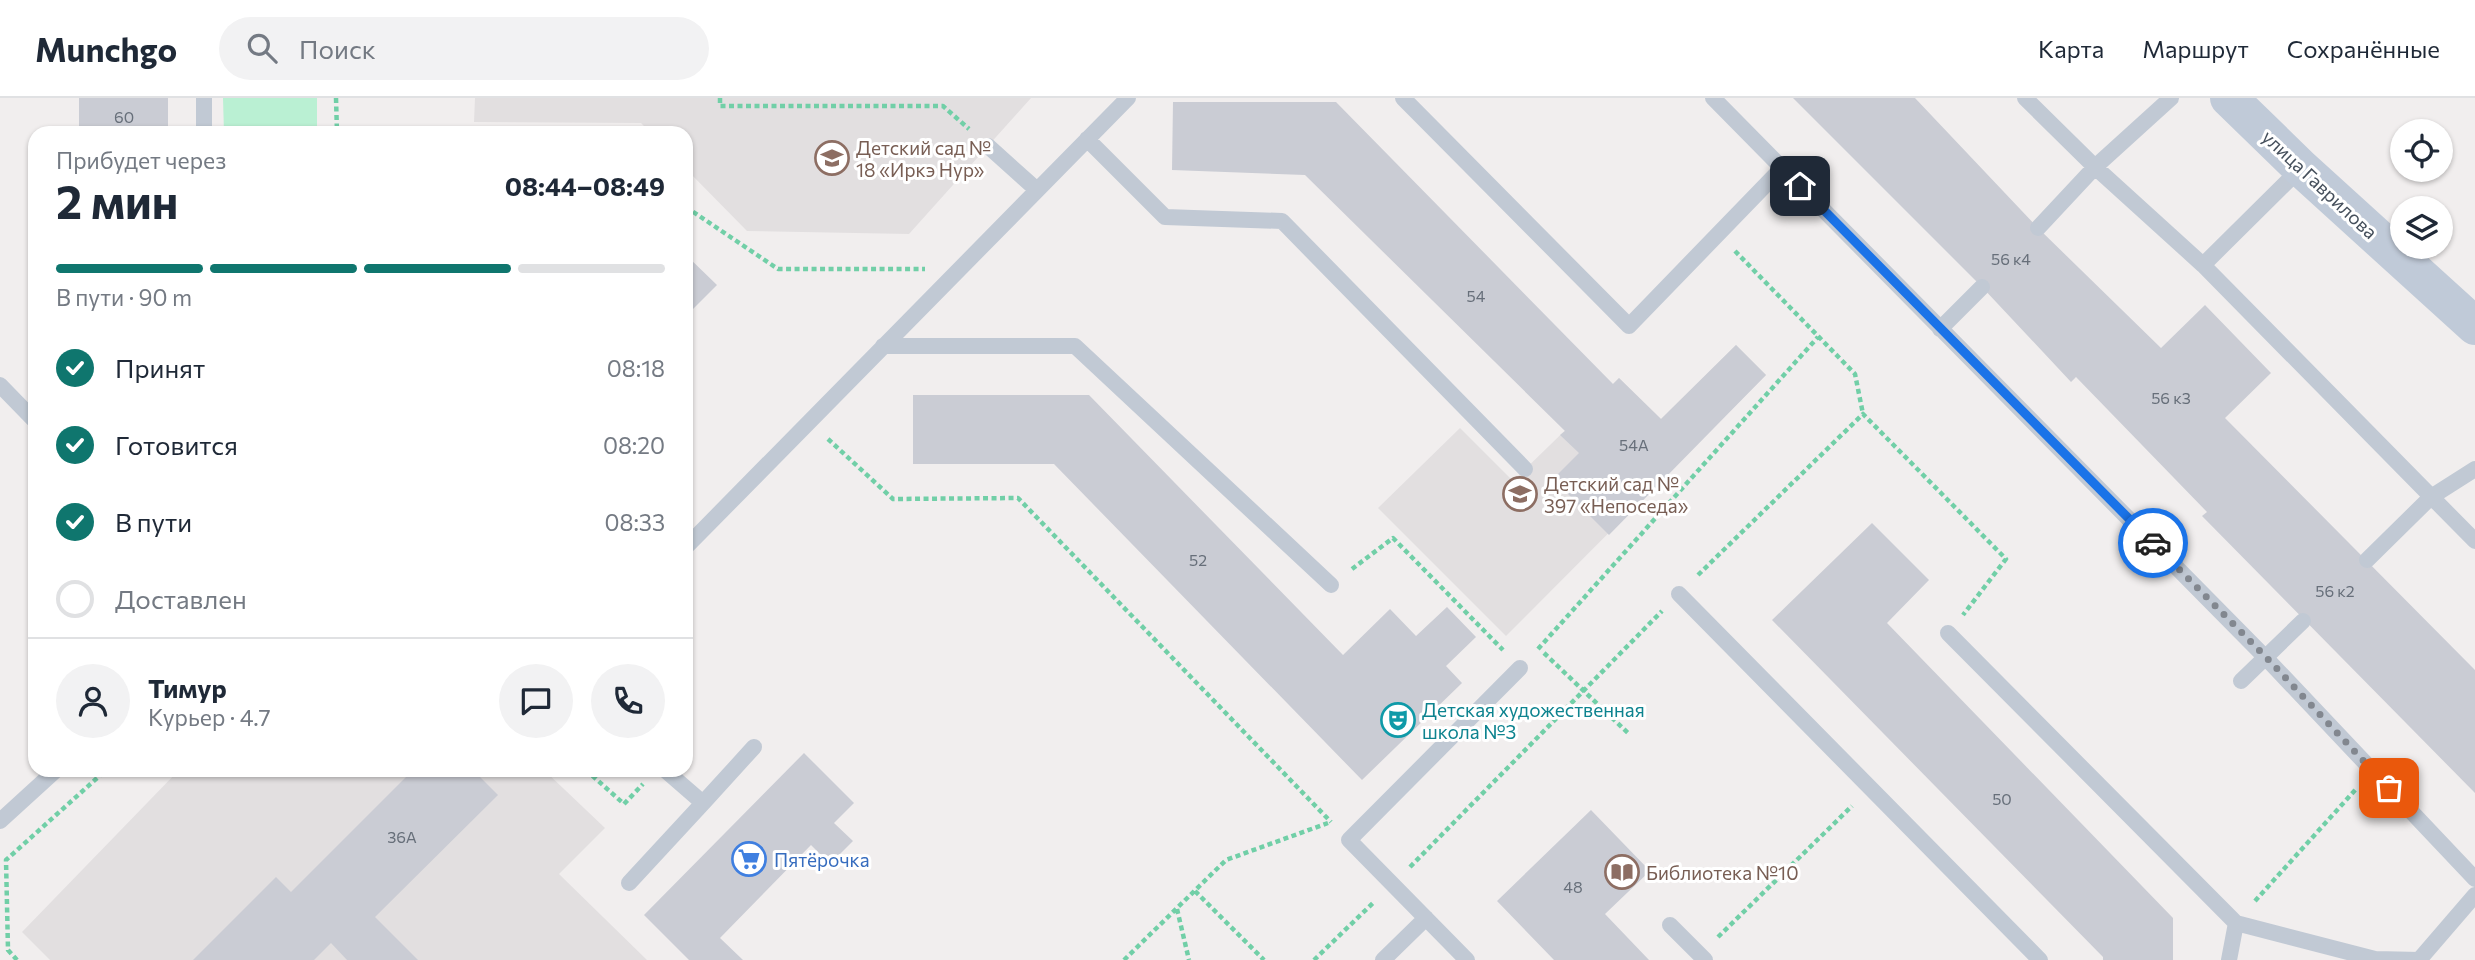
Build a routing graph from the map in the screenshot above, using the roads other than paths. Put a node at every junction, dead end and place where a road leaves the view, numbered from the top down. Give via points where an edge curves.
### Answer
1 (204, 98) edge
2 (1128, 98) edge
3 (1403, 98) edge
4 (1713, 98) edge
5 (2025, 98) edge
6 (2171, 98) edge
7 (2229, 98) edge
8 (204, 126) edge
9 (1087, 139) junction
10 (988, 146) road end
11 (2095, 167) junction
12 (1782, 168) junction
13 (2301, 168) junction
14 (1037, 190) junction
15 (2038, 228) dead end
16 (2203, 265) junction
17 (1982, 288) dead end
18 (2475, 326) edge
19 (1940, 328) junction
20 (883, 346) junction
21 (0, 385) edge
22 (28, 414) edge
23 (1525, 469) dead end
24 (2475, 469) edge
25 (2431, 497) junction
26 (693, 540) edge
27 (2475, 541) edge
28 (2367, 560) dead end
29 (1331, 585) road end
30 (1679, 594) dead end
31 (2303, 621) dead end
32 (1948, 634) dead end
33 (2266, 657) junction
34 (1520, 668) road end
35 (2241, 681) dead end
36 (754, 747) dead end
37 (48, 777) edge
38 (673, 777) edge
39 (703, 803) junction
40 (0, 821) edge
41 (2475, 879) edge
42 (629, 883) dead end
43 (2475, 895) edge
44 (1426, 918) junction
45 (2236, 923) junction
46 (1670, 925) dead end
47 (1703, 957) edge
48 (1383, 960) edge
49 (1467, 960) edge
50 (2040, 960) edge
51 (2229, 960) edge
52 (2419, 960) edge

1 - 8 lane
2 - 9 lane
3 - 12 lane via 1629,326
4 - 12 lane
5 - 11 lane
6 - 11 lane
7 - 13 street, улица Гаврилова
9 - 14 lane
9 - 23 lane via 1165,217 1282,221
10 - 14 lane
11 - 15 lane
11 - 16 lane
12 - 19 lane
13 - 16 lane
13 - 18 street, улица Гаврилова
14 - 20 lane
16 - 25 lane
17 - 19 lane
19 - 33 lane
20 - 26 lane
20 - 29 lane via 1075,346
21 - 22 lane
24 - 25 lane
25 - 27 lane
25 - 28 lane
30 - 50 lane
31 - 33 lane
32 - 45 lane
33 - 35 lane
33 - 41 lane
34 - 44 lane via 1349,840
36 - 39 lane
37 - 40 lane
38 - 39 lane
39 - 42 lane
43 - 52 lane
44 - 48 lane
44 - 49 lane
45 - 51 lane
45 - 52 lane via 2375,959
46 - 47 lane

